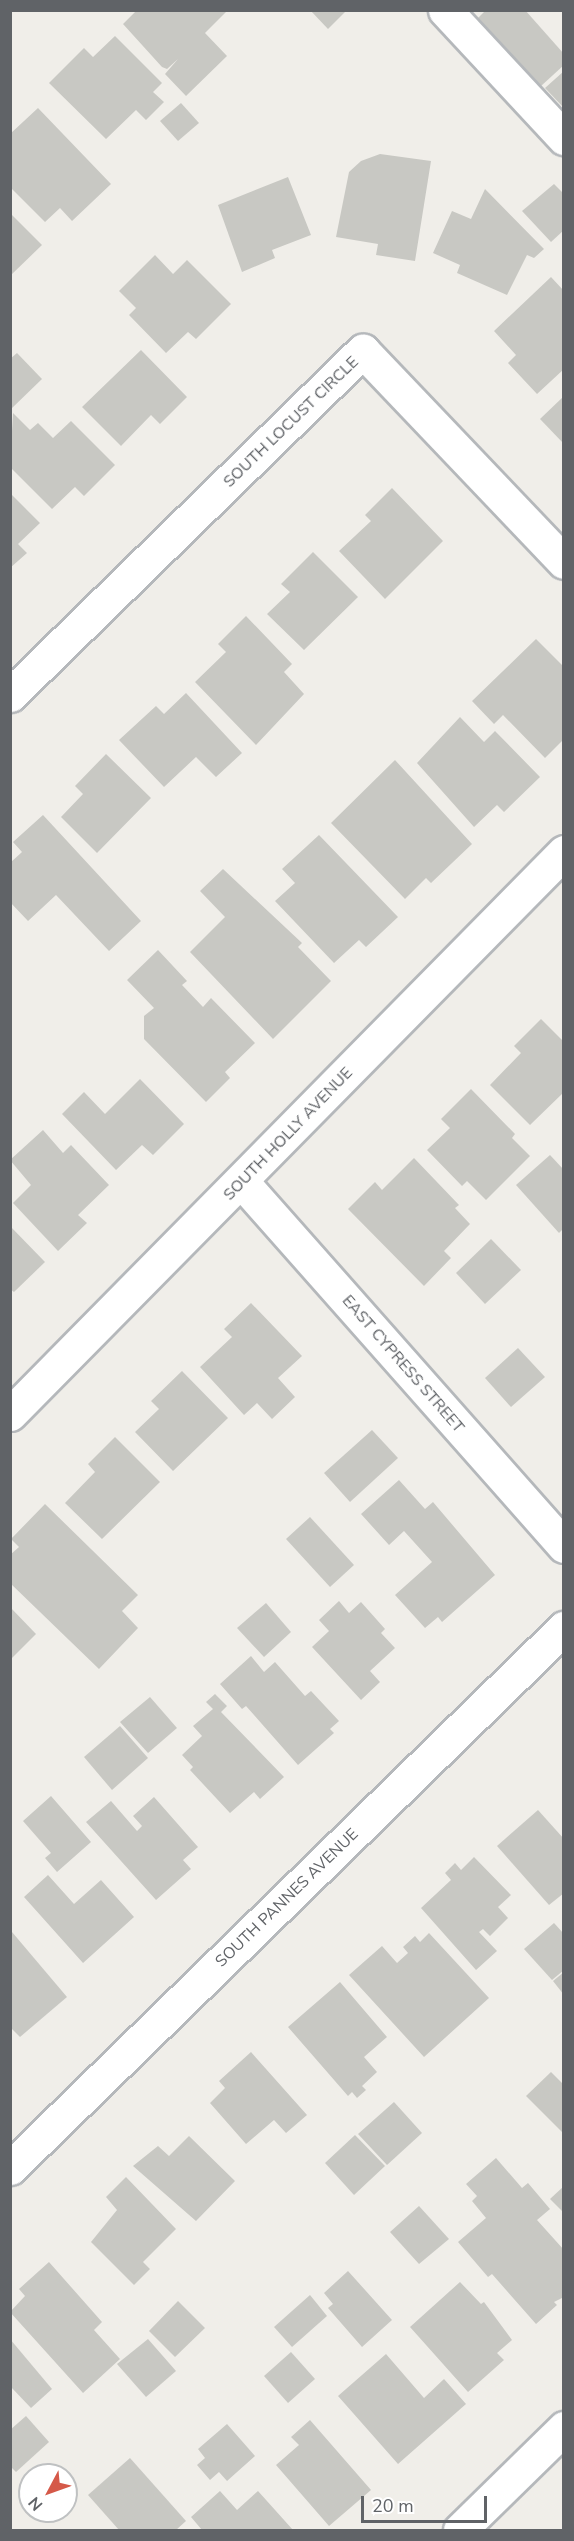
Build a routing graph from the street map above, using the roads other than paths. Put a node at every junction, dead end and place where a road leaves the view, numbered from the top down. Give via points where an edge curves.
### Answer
1 (445, 10) edge
2 (564, 138) edge
3 (564, 562) edge
4 (10, 695) edge
5 (564, 852) edge
6 (242, 1182) junction
7 (10, 1414) edge
8 (564, 1546) edge
9 (564, 1628) edge
10 (10, 2168) edge
11 (564, 2428) edge
12 (460, 2530) edge

1 - 2 street
3 - 4 street, SOUTH LOCUST CIRCLE via 363,351
5 - 6 street, SOUTH HOLLY AVENUE
6 - 7 street, SOUTH HOLLY AVENUE
6 - 8 street, EAST CYPRESS STREET
9 - 10 street, SOUTH PANNES AVENUE
11 - 12 street

